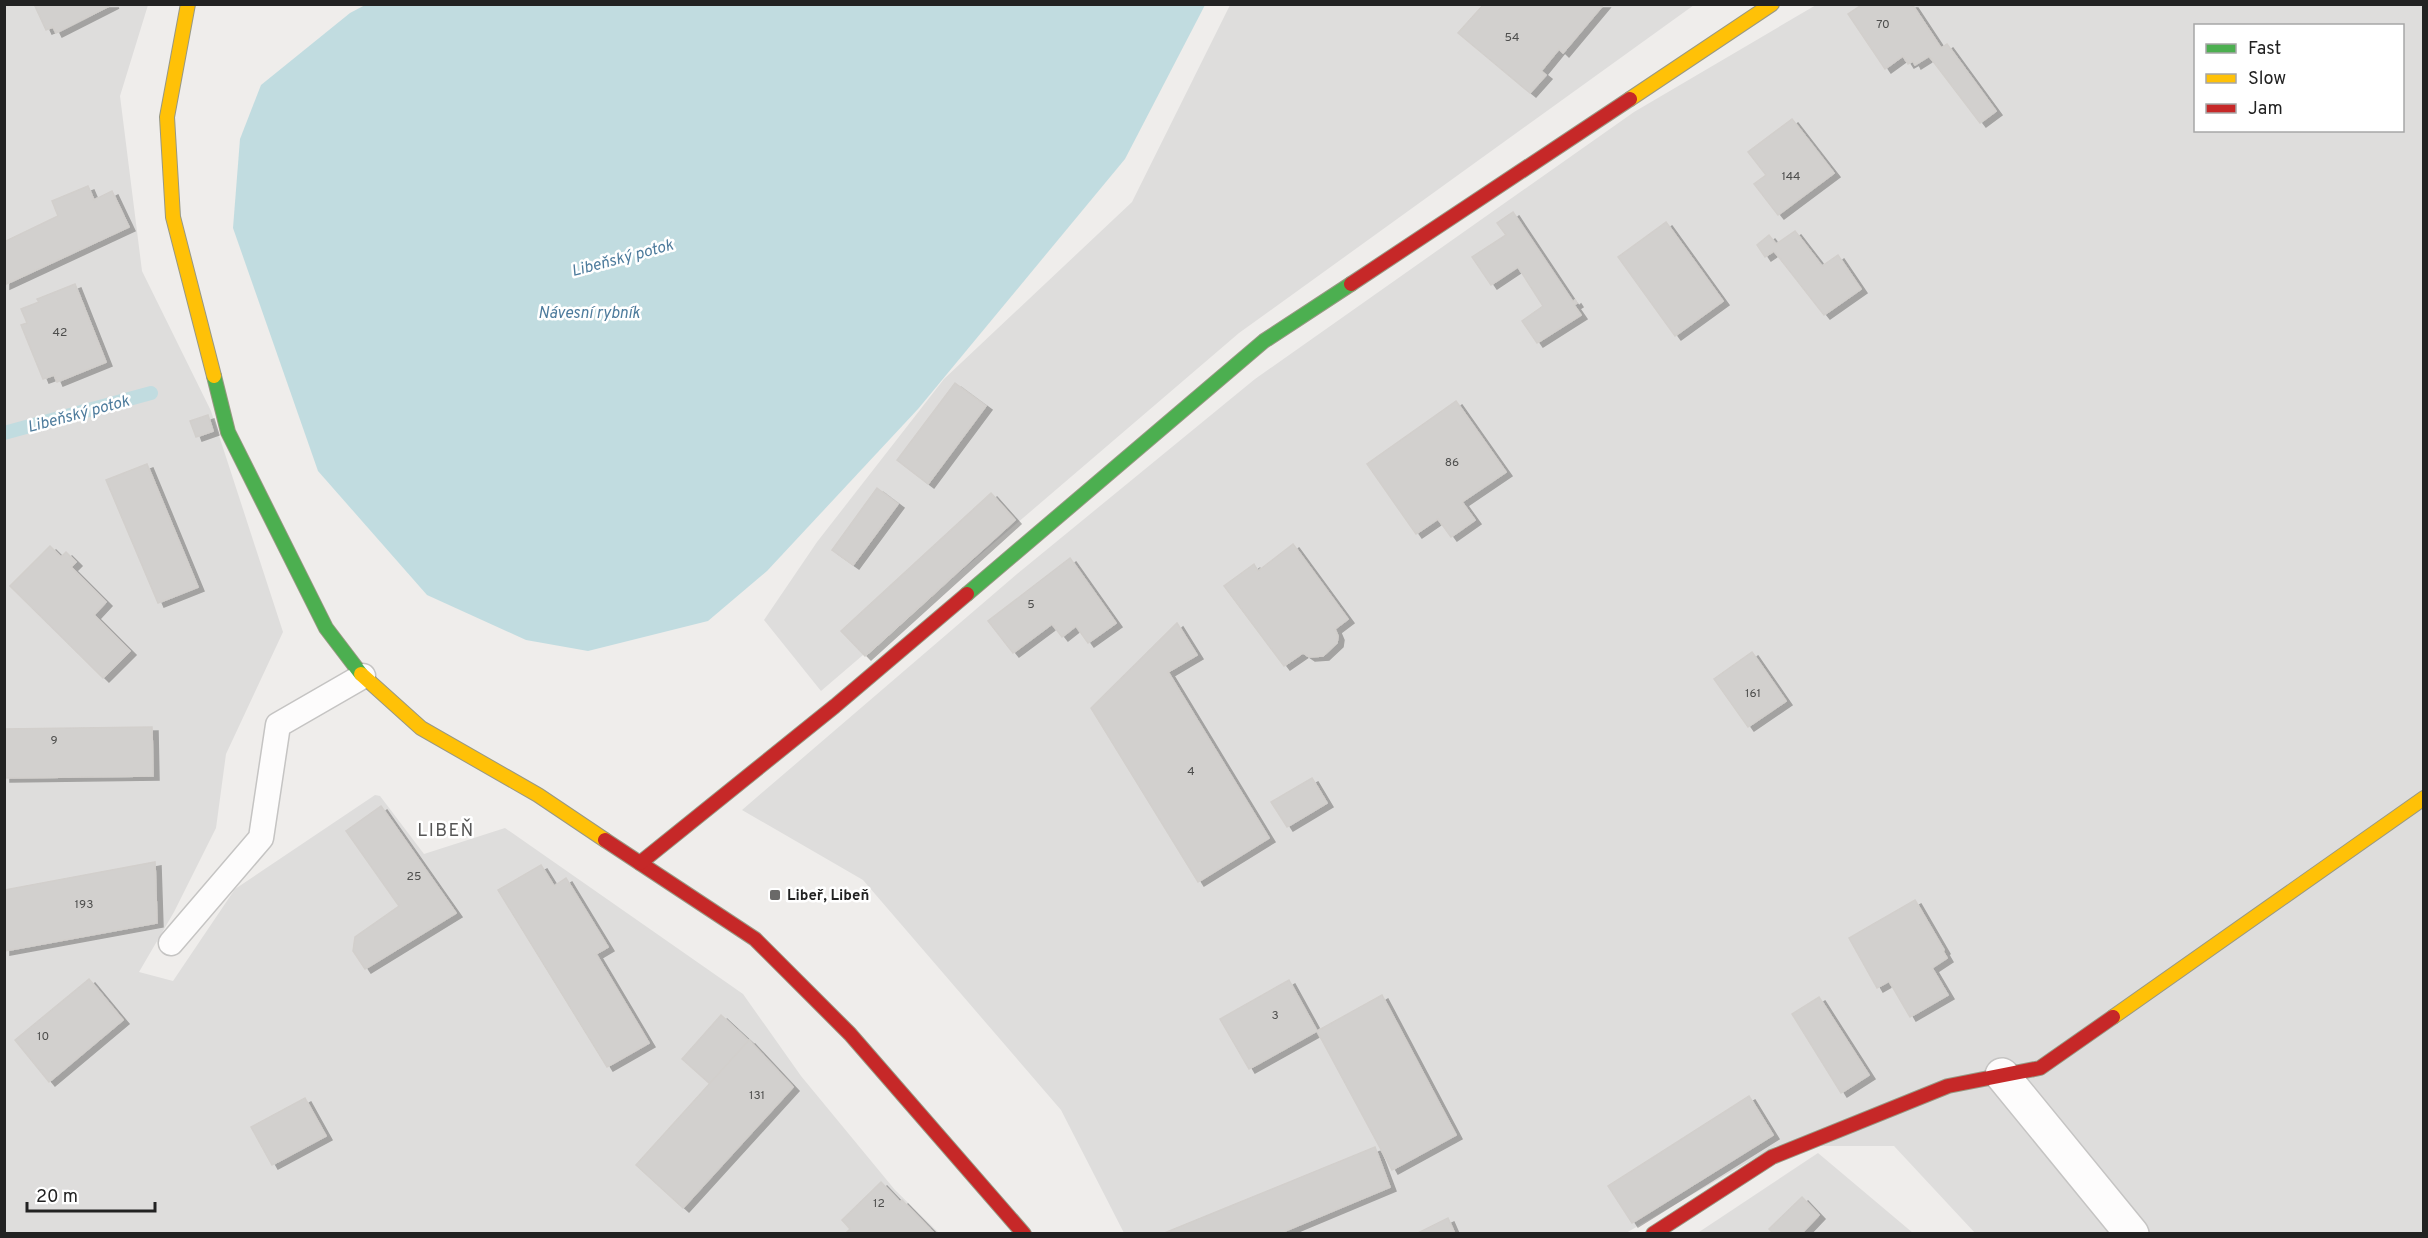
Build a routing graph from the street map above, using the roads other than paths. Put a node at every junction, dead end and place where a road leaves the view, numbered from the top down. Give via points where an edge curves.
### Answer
1 (1772, 4) edge
2 (190, 5) edge
3 (363, 676) junction
4 (2424, 798) edge
5 (640, 863) junction
6 (171, 943) dead end
7 (2002, 1075) junction
8 (1024, 1233) edge
9 (1653, 1233) edge
10 (2132, 1233) edge

1 - 5 street via 1264,341 835,706
2 - 3 street via 167,117 172,217 228,432 326,628
3 - 5 street via 421,728 538,795
3 - 6 lane via 278,725 261,838
4 - 7 street via 2040,1068
5 - 8 street via 755,939 850,1034
7 - 9 street via 1948,1086 1772,1157
7 - 10 street

